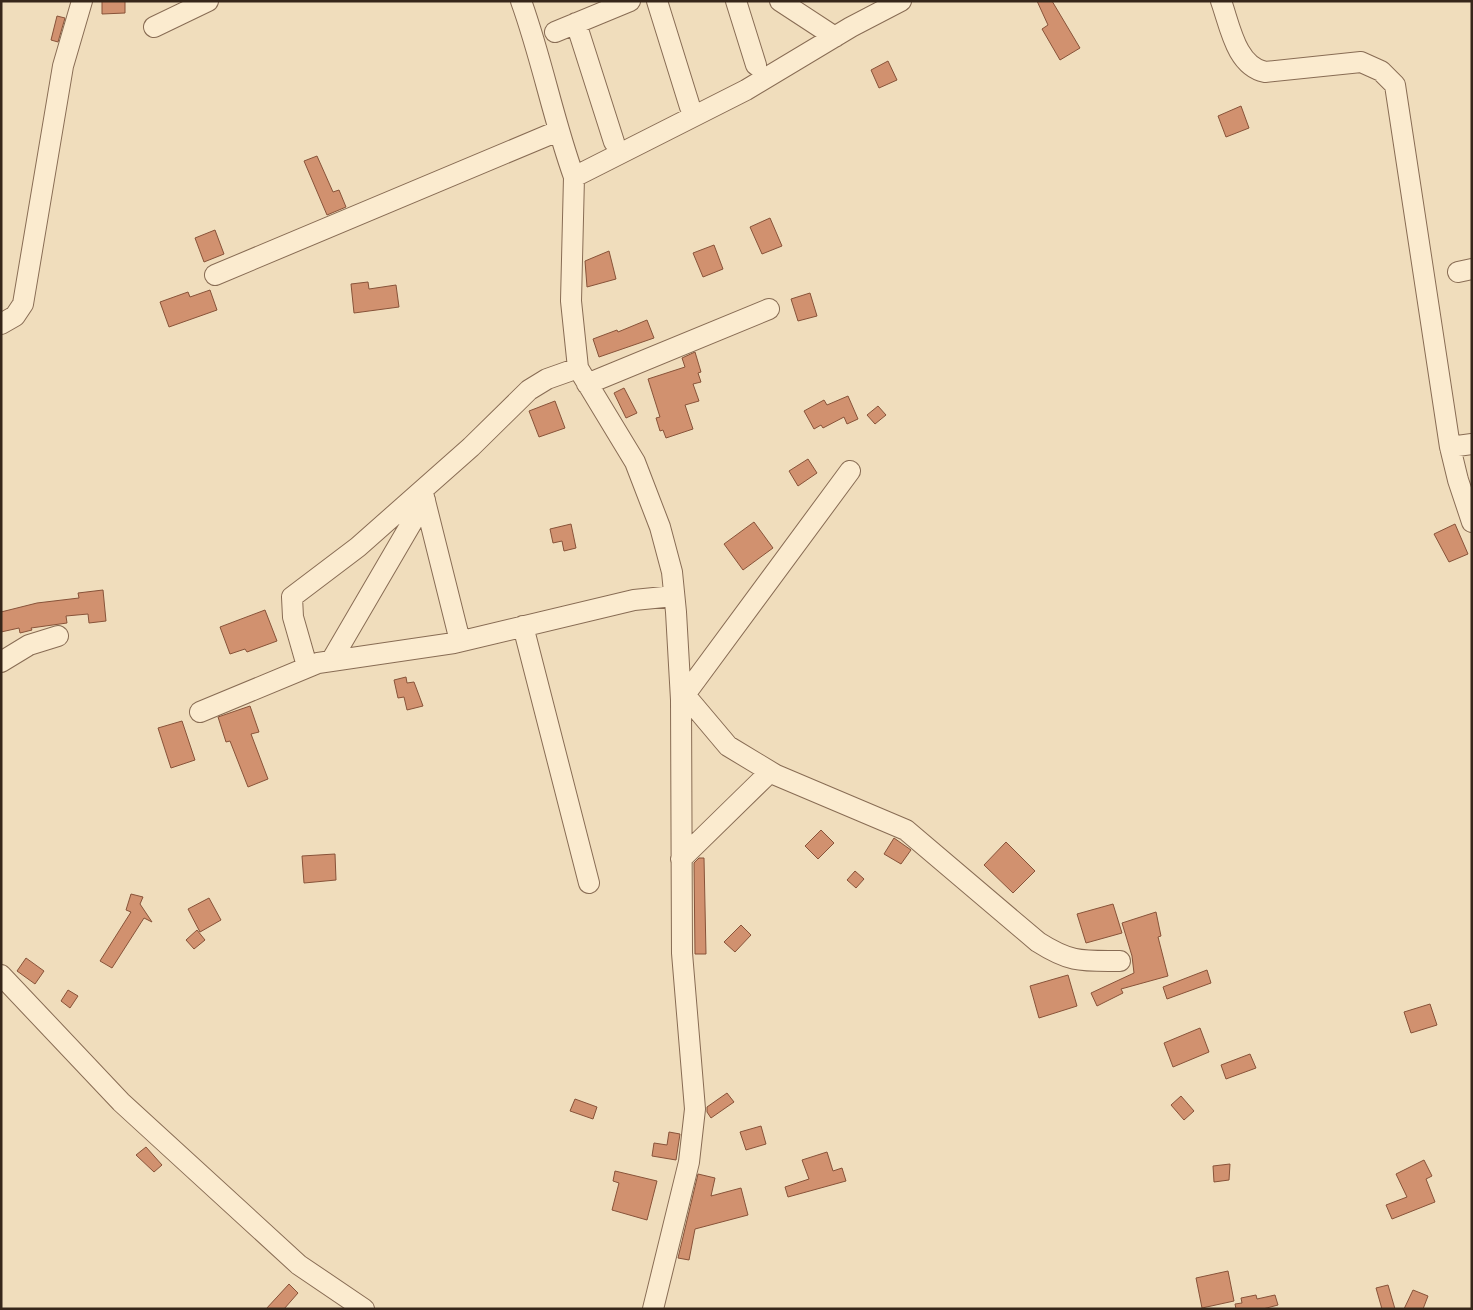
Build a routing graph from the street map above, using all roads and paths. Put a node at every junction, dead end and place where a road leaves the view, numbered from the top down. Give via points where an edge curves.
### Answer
1 (82, 1) edge
2 (208, 1) edge
3 (521, 1) edge
4 (630, 1) edge
5 (657, 1) edge
6 (736, 1) edge
7 (780, 1) edge
8 (901, 1) edge
9 (1221, 1) edge
10 (576, 23) junction
11 (154, 27) dead end
12 (555, 32) dead end
13 (835, 37) junction
14 (756, 64) dead end
15 (690, 108) dead end
16 (558, 131) junction
17 (614, 142) dead end
18 (574, 176) junction
19 (215, 275) dead end
20 (769, 309) dead end
21 (1, 324) edge
22 (583, 376) junction
23 (1472, 444) edge
24 (1450, 447) junction
25 (850, 470) dead end
26 (423, 495) junction
27 (1472, 522) edge
28 (674, 596) junction
29 (523, 626) junction
30 (58, 636) dead end
31 (460, 641) junction
32 (331, 661) junction
33 (1, 662) edge
34 (307, 666) junction
35 (683, 698) junction
36 (200, 712) dead end
37 (770, 772) junction
38 (681, 859) junction
39 (589, 883) dead end
40 (1120, 961) dead end
41 (1, 975) edge
42 (364, 1309) edge
43 (652, 1309) edge

1 - 21 street via 63,66 23,304 15,316
2 - 11 street
3 - 16 street
4 - 10 street
5 - 15 street
6 - 14 street
7 - 13 street
8 - 13 street
9 - 24 street via 1236,44 1251,68 1265,72 1362,62 1381,70 1395,85
10 - 12 street
10 - 17 street
13 - 18 street via 746,90
16 - 18 street
16 - 19 street
18 - 22 street via 571,301
20 - 22 street
22 - 26 street via 547,379 529,390
22 - 28 street via 635,462 660,527 672,572
23 - 24 street
24 - 27 street
25 - 35 street
26 - 31 street
26 - 32 street
26 - 34 street via 292,597 293,617
28 - 29 street via 634,600
28 - 35 street
29 - 31 street
29 - 39 street
30 - 33 street via 29,645
31 - 32 street
32 - 34 street
34 - 36 street
35 - 37 street via 728,746
35 - 38 street
37 - 38 street
37 - 40 street via 906,830 1057,955 1078,962
38 - 43 street via 682,953 695,1109 689,1162
41 - 42 street via 121,1102 300,1265

